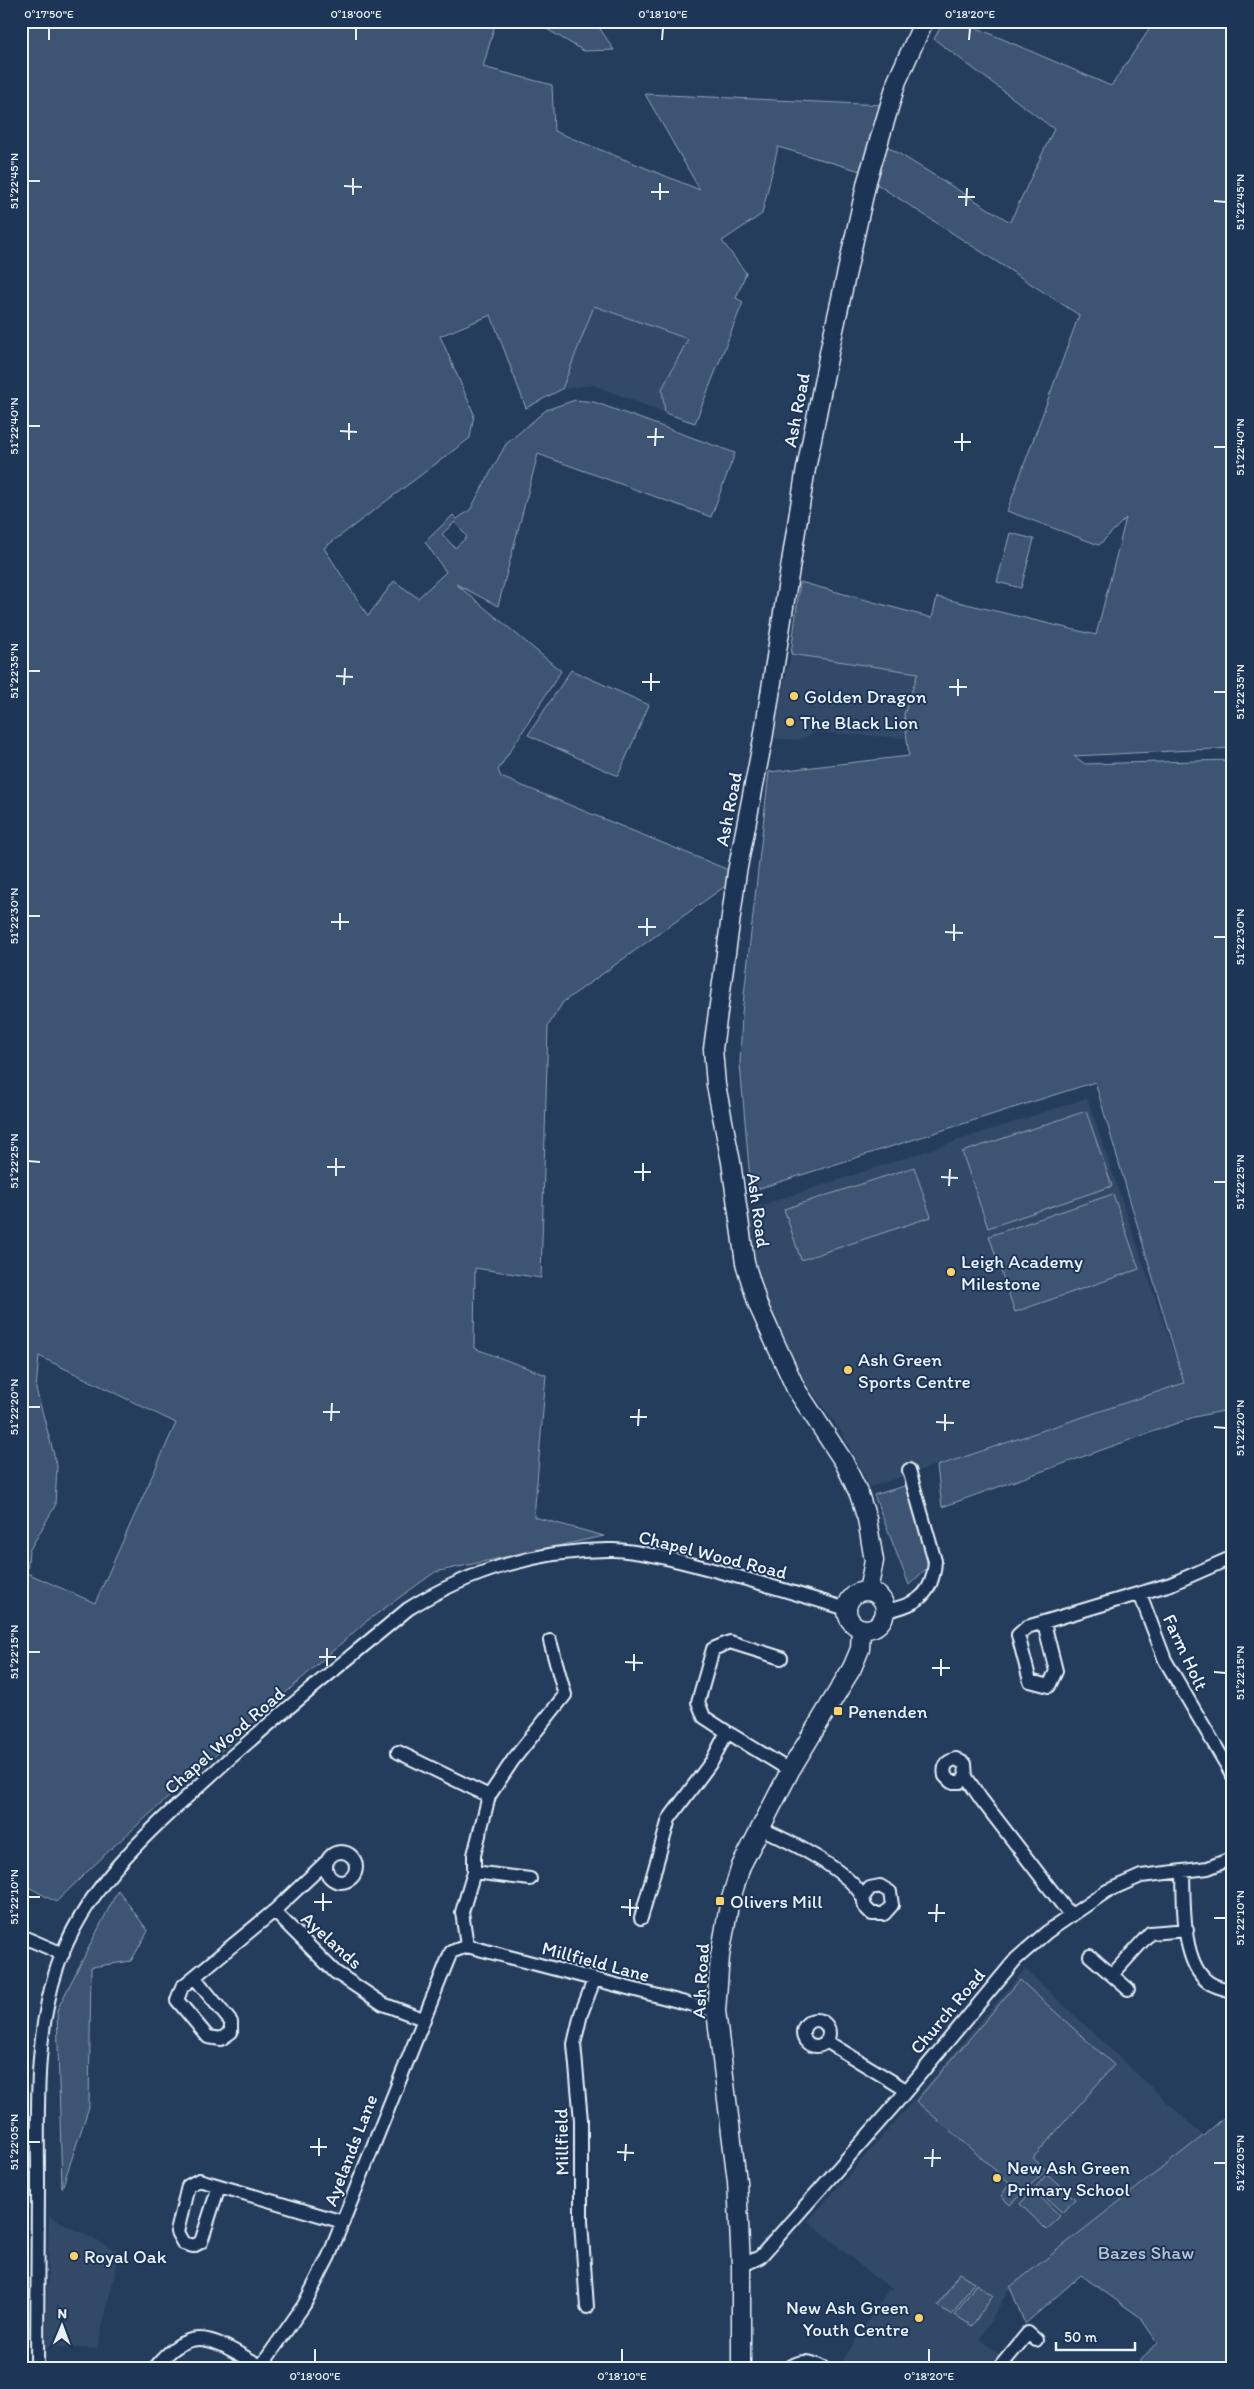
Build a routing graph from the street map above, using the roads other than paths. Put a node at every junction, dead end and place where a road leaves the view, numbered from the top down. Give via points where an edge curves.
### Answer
1 (924, 21) edge
2 (909, 1470) dead end
3 (1233, 1557) edge
4 (868, 1591) junction
5 (1140, 1594) junction
6 (847, 1609) junction
7 (885, 1611) junction
8 (1044, 1623) junction
9 (861, 1628) junction
10 (550, 1641) dead end
11 (782, 1658) dead end
12 (727, 1732) junction
13 (398, 1752) dead end
14 (791, 1769) junction
15 (1233, 1776) edge
16 (966, 1777) dead end
17 (489, 1796) junction
18 (760, 1828) junction
19 (1233, 1858) edge
20 (326, 1862) dead end
21 (474, 1872) junction
22 (1183, 1872) junction
23 (530, 1879) dead end
24 (863, 1897) dead end
25 (274, 1910) junction
26 (1071, 1916) junction
27 (641, 1918) dead end
28 (1187, 1930) junction
29 (21, 1936) edge
30 (466, 1946) junction
31 (63, 1954) junction
32 (1090, 1956) dead end
33 (1112, 1975) junction
34 (195, 1978) junction
35 (594, 1980) junction
36 (1128, 1989) dead end
37 (1233, 1991) edge
38 (716, 2012) junction
39 (423, 2019) junction
40 (826, 2041) dead end
41 (906, 2090) junction
42 (219, 2186) junction
43 (343, 2222) junction
44 (741, 2266) junction
45 (587, 2307) dead end
46 (1036, 2340) dead end
47 (819, 2366) edge
48 (261, 2367) edge
49 (37, 2368) edge
50 (155, 2368) edge
51 (741, 2368) edge
52 (789, 2368) edge
53 (999, 2368) edge

1 - 4 street, Ash Road via 897,81 867,181 830,348 805,474 760,758 737,872 714,1049 716,1085 745,1263 758,1305 796,1389 844,1462 859,1494 874,1561
2 - 7 street via 935,1561 934,1576 927,1591 913,1604
3 - 5 street, Farm Holt
4 - 6 street via 854,1596
4 - 7 street via 880,1597
5 - 8 street, Farm Holt
5 - 15 street, Farm Holt via 1164,1660
6 - 9 street via 851,1621
6 - 31 street, Chapel Wood Road via 664,1557 613,1550 514,1562 439,1590 408,1609 241,1748 127,1852 89,1903
7 - 9 street via 877,1625
8 - 8 street, Farm Holt via 1027,1627 1018,1635 1030,1681 1049,1686 1056,1671
9 - 14 street, Ash Road via 860,1649 852,1668
10 - 17 street via 565,1695
11 - 12 street via 730,1642 713,1649 698,1702 704,1717
12 - 14 street
12 - 27 street via 712,1761 669,1819
13 - 17 street
14 - 18 street, Ash Road
16 - 26 street
17 - 21 street via 474,1855
18 - 24 street via 811,1853 845,1878
18 - 38 street, Ash Road via 741,1866 729,1905 720,1956
19 - 22 street, Church Road via 1208,1868
20 - 25 street, Ayelands
21 - 23 street
21 - 30 street via 462,1912
22 - 26 street, Church Road via 1141,1876 1107,1891
22 - 28 street
25 - 34 street, Ayelands
25 - 39 street, Ayelands via 335,1972 383,2004
26 - 41 street, Church Road via 1016,1959
28 - 33 street via 1150,1933
28 - 37 street via 1192,1962 1207,1981
29 - 31 street
30 - 35 street, Millfield Lane
30 - 39 street, Ayelands Lane via 451,1952
31 - 49 street, Chapel Wood Road via 49,1999 41,2043
32 - 33 street
33 - 36 street
34 - 34 street, Ayelands via 182,1987 177,2000 208,2037 221,2039 231,2032 231,2022
35 - 38 street, Millfield Lane
35 - 45 street, Millfield via 574,2044 582,2120 581,2222
38 - 44 street, Ash Road via 737,2181
39 - 43 street, Ayelands Lane
40 - 41 street
41 - 44 street, Church Road via 760,2257
42 - 42 street via 200,2242 193,2246 183,2243 177,2232 188,2186 199,2180
42 - 43 street
43 - 48 street, Ayelands Lane via 304,2304
44 - 51 street, Ash Road
46 - 53 street via 1028,2332
47 - 52 street via 797,2362
48 - 50 street via 221,2343 198,2339 177,2345

